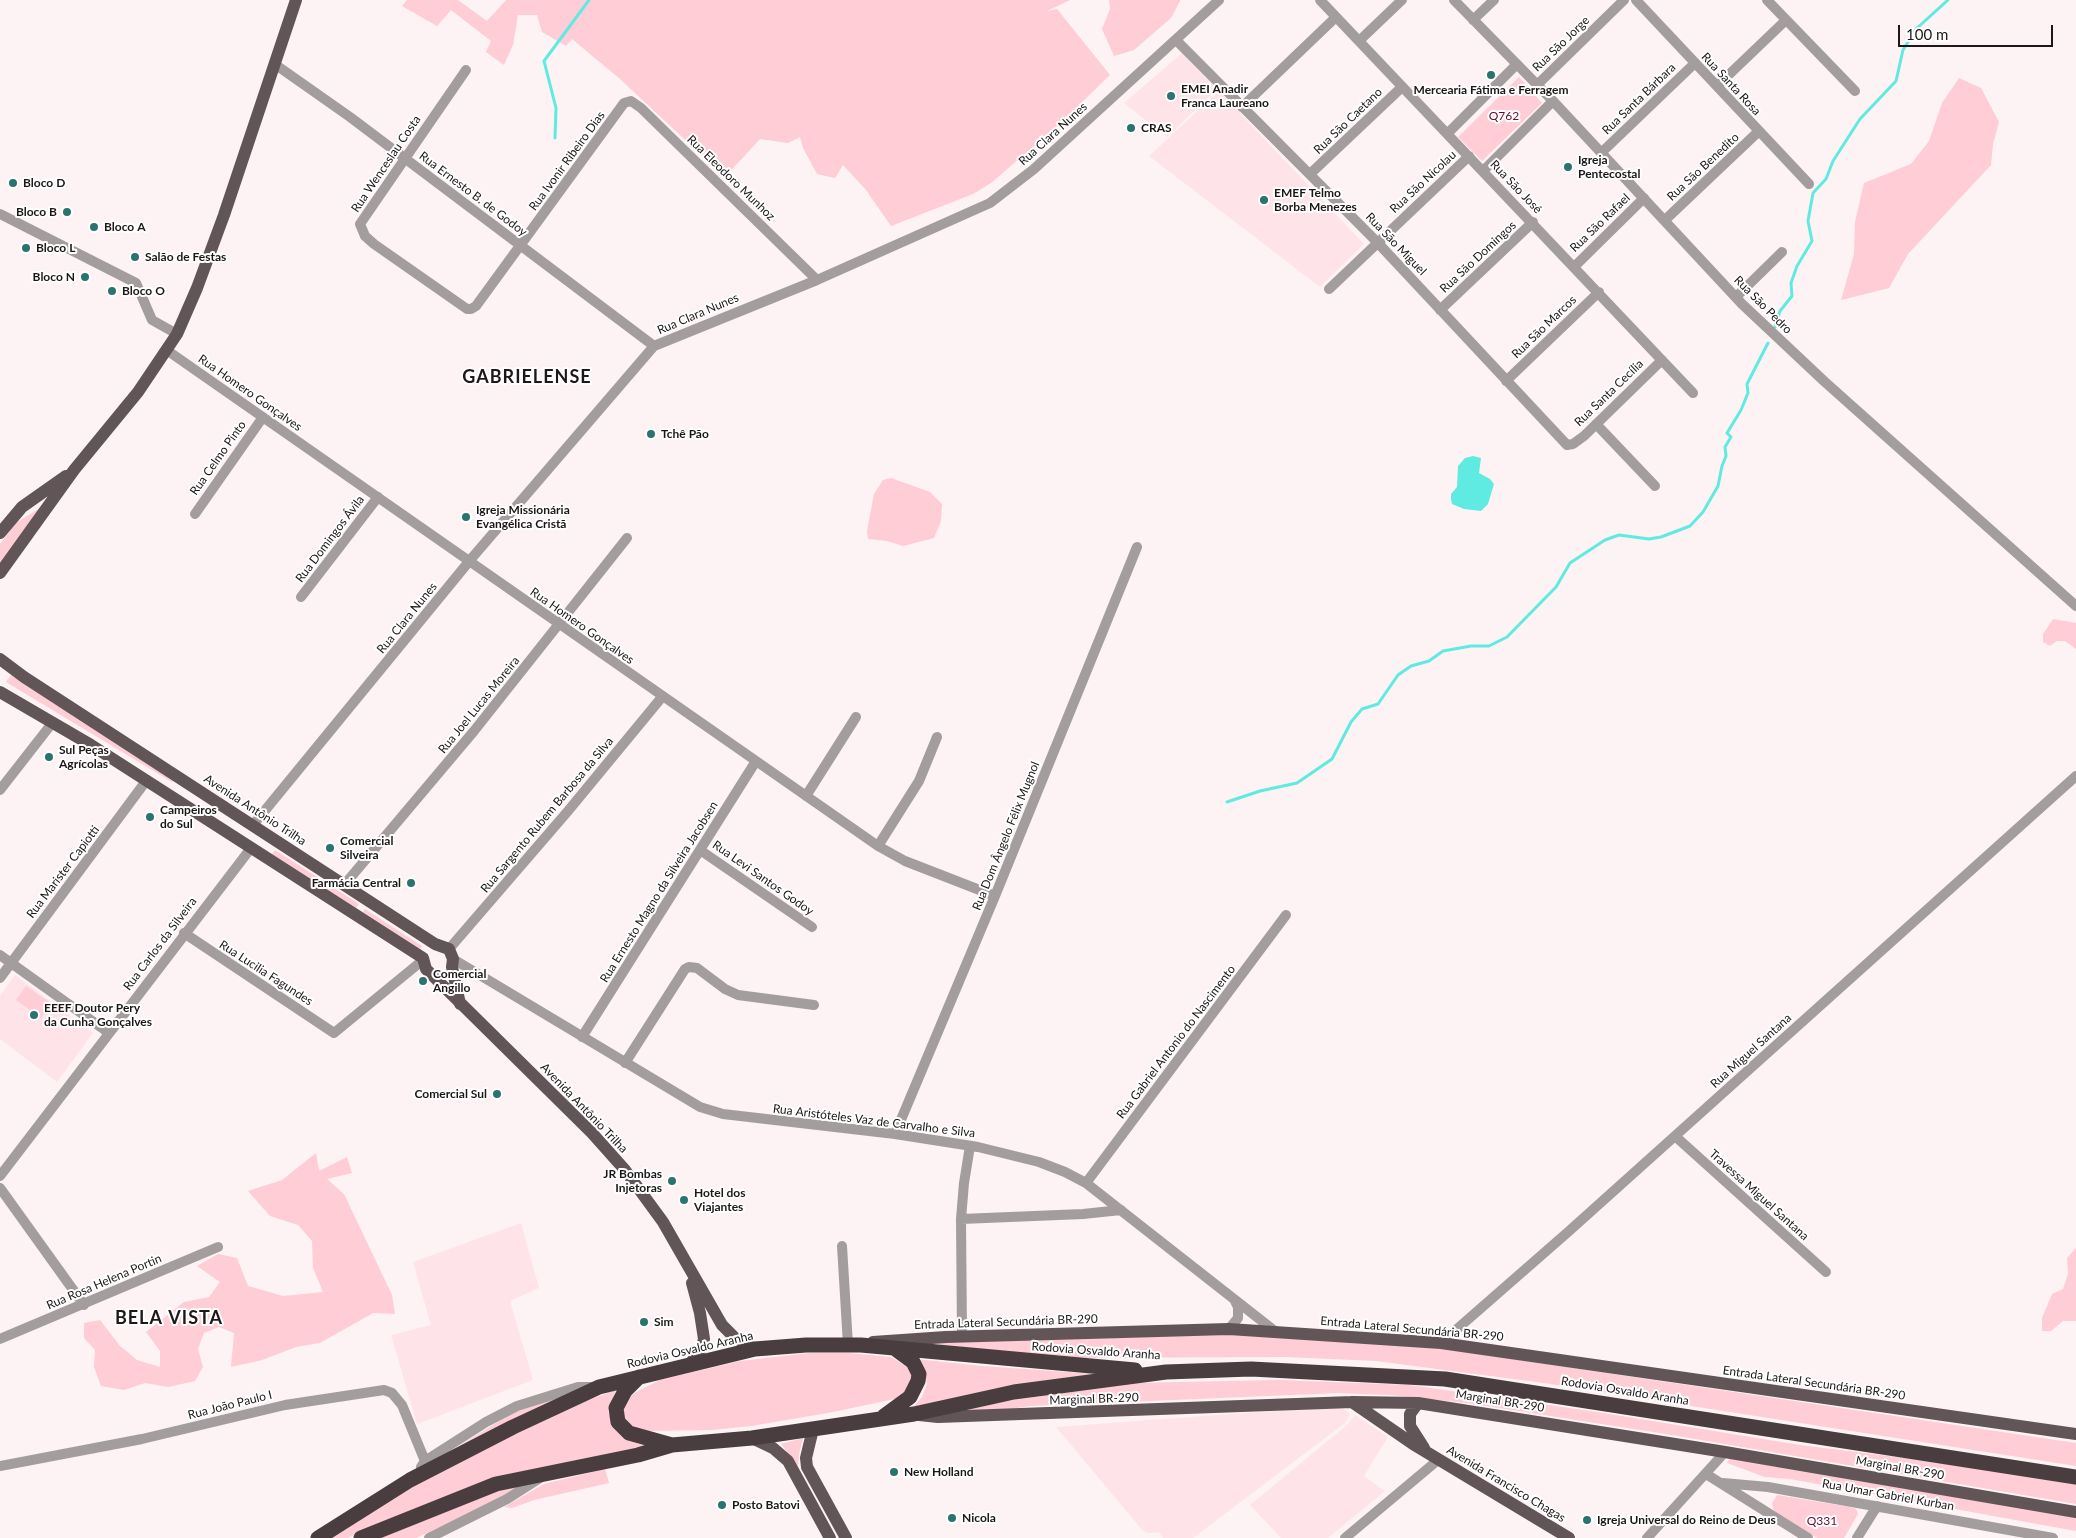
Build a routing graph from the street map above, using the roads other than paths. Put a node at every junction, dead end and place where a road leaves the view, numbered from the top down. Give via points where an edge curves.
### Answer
1 (296, 0) edge
2 (1219, 0) edge
3 (1320, 0) edge
4 (1402, 0) edge
5 (1454, 0) edge
6 (1494, 0) edge
7 (1624, 0) edge
8 (1636, 0) edge
9 (1767, 0) edge
10 (1336, 17) junction
11 (1474, 20) junction
12 (1786, 20) junction
13 (1176, 40) junction
14 (1359, 41) junction
15 (1695, 63) junction
16 (1517, 64) junction
17 (276, 65) junction
18 (466, 70) dead end
19 (1537, 85) junction
20 (1717, 86) junction
21 (1402, 87) junction
22 (1855, 91) dead end
23 (1553, 101) junction
24 (624, 103) joint
25 (1242, 107) junction
26 (1448, 132) junction
27 (1759, 132) junction
28 (1601, 153) junction
29 (1469, 156) junction
30 (404, 158) junction
31 (1483, 171) junction
32 (1310, 174) junction
33 (1810, 184) dead end
34 (1644, 198) junction
35 (0, 214) edge
36 (1665, 220) junction
37 (1533, 222) junction
38 (1377, 242) junction
39 (521, 246) junction
40 (1782, 252) dead end
41 (1574, 266) junction
42 (817, 280) junction
43 (1329, 289) dead end
44 (1599, 292) junction
45 (1736, 297) junction
46 (476, 306) joint
47 (1440, 310) junction
48 (177, 334) junction
49 (654, 346) junction
50 (168, 351) junction
51 (1662, 360) junction
52 (1506, 381) junction
53 (1693, 393) dead end
54 (263, 417) junction
55 (1596, 424) junction
56 (1573, 444) joint
57 (74, 470) junction
58 (1655, 486) dead end
59 (378, 497) junction
60 (195, 514) dead end
61 (0, 534) edge
62 (627, 538) dead end
63 (1137, 546) dead end
64 (469, 562) junction
65 (0, 573) edge
66 (301, 597) dead end
67 (2076, 606) edge
68 (559, 626) junction
69 (0, 659) edge
70 (0, 692) edge
71 (662, 697) junction
72 (856, 717) dead end
73 (54, 722) junction
74 (937, 737) dead end
75 (756, 761) junction
76 (2076, 776) edge
77 (146, 782) junction
78 (0, 790) edge
79 (806, 796) junction
80 (253, 825) junction
81 (878, 846) junction
82 (250, 848) junction
83 (700, 850) junction
84 (345, 884) junction
85 (995, 896) junction
86 (1286, 915) dead end
87 (812, 927) dead end
88 (184, 933) junction
89 (435, 944) junction
90 (0, 955) edge
91 (451, 958) junction
92 (423, 959) junction
93 (11, 963) junction
94 (432, 974) junction
95 (0, 978) edge
96 (460, 1004) junction
97 (814, 1005) dead end
98 (109, 1033) junction
99 (582, 1036) junction
100 (625, 1063) junction
101 (895, 1134) junction
102 (1675, 1136) junction
103 (970, 1146) junction
104 (0, 1176) edge
105 (1086, 1183) junction
106 (0, 1188) edge
107 (1121, 1210) junction
108 (961, 1219) junction
109 (842, 1246) dead end
110 (218, 1247) dead end
111 (689, 1268) junction
112 (1826, 1272) dead end
113 (1234, 1298) junction
114 (84, 1305) junction
115 (1230, 1329) junction
116 (1276, 1332) junction
117 (962, 1336) junction
118 (0, 1339) edge
119 (1441, 1343) junction
120 (854, 1345) junction
121 (893, 1347) junction
122 (755, 1349) junction
123 (691, 1363) junction
124 (1166, 1372) junction
125 (639, 1376) junction
126 (599, 1387) junction
127 (1352, 1402) junction
128 (1418, 1403) junction
129 (914, 1414) junction
130 (881, 1418) junction
131 (813, 1429) junction
132 (2076, 1434) edge
133 (752, 1438) junction
134 (672, 1445) junction
135 (1725, 1452) junction
136 (1433, 1457) junction
137 (425, 1461) junction
138 (0, 1466) edge
139 (808, 1467) junction
140 (796, 1473) junction
141 (546, 1474) junction
142 (1706, 1474) junction
143 (2076, 1476) edge
144 (410, 1480) junction
145 (1723, 1483) junction
146 (1878, 1506) junction
147 (2076, 1512) edge
148 (318, 1538) edge
149 (360, 1538) edge
150 (429, 1538) edge
151 (830, 1538) edge
152 (846, 1538) edge
153 (1345, 1538) edge
154 (1568, 1538) edge
155 (1647, 1538) edge
156 (1808, 1538) edge
157 (1857, 1538) edge
158 (2049, 1538) edge

1 - 17 main road
2 - 13 street, Rua Clara Nunes
3 - 10 street, Rua São José
4 - 14 street
5 - 11 street, Rua São Pedro
6 - 11 street
7 - 19 street, Rua São Jorge
8 - 15 street, Rua Santa Rosa
9 - 12 street
10 - 14 street, Rua São José
10 - 25 street
11 - 16 street, Rua São Pedro
12 - 20 street
12 - 22 street
13 - 25 street, Rua São Miguel
13 - 42 street, Rua Clara Nunes via 1034,169 990,203
14 - 21 street, Rua São José
15 - 20 street, Rua Santa Rosa
15 - 28 street, Rua Santa Bárbara
16 - 19 street, Rua São Pedro
16 - 26 street
17 - 30 street, Rua Ernesto B. de Godoy
17 - 48 main road via 197,288
18 - 30 street, Rua Wenceslau Costa
19 - 23 street, Rua São Pedro
20 - 27 street, Rua Santa Rosa
21 - 26 street, Rua São José
21 - 32 street, Rua São Caetano
23 - 28 street, Rua São Pedro
23 - 31 street
24 - 39 street, Rua Ivonir Ribeiro Dias
24 - 42 street, Rua Eleodoro Munhoz via 630,102 641,108
25 - 32 street, Rua São Miguel
26 - 29 street, Rua São José
27 - 33 street, Rua Santa Rosa
27 - 36 street, Rua São Benedito
28 - 34 street, Rua São Pedro
29 - 31 street, Rua São José
29 - 38 street, Rua São Nicolau
30 - 39 street, Rua Ernesto B. de Godoy
30 - 46 street, Rua Wenceslau Costa via 360,224 360,229 374,244 467,308
31 - 37 street, Rua São José
32 - 38 street, Rua São Miguel
34 - 36 street, Rua São Pedro
34 - 41 street, Rua São Rafael
35 - 48 street via 136,283 152,320
36 - 45 street, Rua São Pedro
37 - 41 street, Rua São José
37 - 47 street, Rua São Domingos
38 - 43 street, Rua São Nicolau
38 - 47 street, Rua São Miguel
39 - 46 street, Rua Ivonir Ribeiro Dias
39 - 49 street, Rua Ernesto B. de Godoy
40 - 45 street
41 - 44 street, Rua São José
42 - 49 street, Rua Clara Nunes
44 - 51 street, Rua São José
44 - 52 street, Rua São Marcos
45 - 67 street, Rua São Pedro via 1824,382
47 - 52 street, Rua São Miguel
48 - 50 main road
49 - 64 street, Rua Clara Nunes
50 - 54 street, Rua Homero Gonçalves
50 - 57 main road
51 - 53 street, Rua São José
51 - 55 street, Rua Santa Cecília
52 - 56 street, Rua São Miguel via 1562,441
54 - 59 street, Rua Homero Gonçalves
54 - 60 street, Rua Celmo Pinto
55 - 56 street, Rua Santa Cecília
55 - 58 street
57 - 61 main road via 22,508
57 - 65 main road
59 - 64 street, Rua Homero Gonçalves
59 - 66 street, Rua Domingos Ávila
62 - 68 street, Rua Joel Lucas Moreira
63 - 85 street, Rua Dom Ângelo Félix Mugnol
64 - 68 street, Rua Homero Gonçalves
64 - 80 street, Rua Clara Nunes
68 - 71 street, Rua Homero Gonçalves
68 - 84 street, Rua Joel Lucas Moreira
69 - 80 main road, Avenida Antônio Trilha
70 - 73 main road, Avenida Antônio Trilha
71 - 75 street, Rua Homero Gonçalves
71 - 91 street, Rua Sargento Rubem Barbosa da Silva
72 - 79 street
73 - 77 main road, Avenida Antônio Trilha
73 - 78 street
74 - 81 street via 915,787
75 - 79 street, Rua Homero Gonçalves
75 - 83 street, Rua Ernesto Magno da Silveira Jacobsen
76 - 102 street, Rua Miguel Santana
77 - 82 main road, Avenida Antônio Trilha
77 - 93 street, Rua Marister Capiotti
79 - 81 street, Rua Homero Gonçalves
80 - 84 main road, Avenida Antônio Trilha
81 - 85 street, Rua Homero Gonçalves via 905,861
82 - 88 street, Rua Carlos da Silveira
82 - 92 main road, Avenida Antônio Trilha
83 - 87 street, Rua Levi Santos Godoy
83 - 99 street, Rua Ernesto Magno da Silveira Jacobsen
84 - 89 main road, Avenida Antônio Trilha
85 - 101 street, Rua Dom Ângelo Félix Mugnol
86 - 105 street, Rua Gabriel Antonio do Nascimento
88 - 92 street, Rua Lucilia Fagundes via 334,1033
88 - 98 street, Rua Carlos da Silveira
89 - 91 main road, Avenida Antônio Trilha
89 - 92 main road via 428,948
90 - 93 street
91 - 94 main road via 443,974
91 - 96 main road
91 - 99 street, Rua Aristóteles Vaz de Carvalho e Silva
92 - 94 main road, Avenida Antônio Trilha via 426,969
93 - 95 street, Rua Marister Capiotti
93 - 98 street
94 - 96 main road, Avenida Antônio Trilha
96 - 111 main road, Avenida Antônio Trilha via 592,1133 625,1170 663,1222
97 - 100 street via 738,994 693,967 685,969
98 - 104 street, Rua Carlos da Silveira
99 - 100 street, Rua Aristóteles Vaz de Carvalho e Silva
100 - 101 street, Rua Aristóteles Vaz de Carvalho e Silva via 700,1107 723,1114
101 - 103 street, Rua Aristóteles Vaz de Carvalho e Silva
102 - 112 street, Travessa Miguel Santana
102 - 119 street, Rua Miguel Santana
103 - 105 street, Rua Aristóteles Vaz de Carvalho e Silva via 1040,1162
103 - 108 street
105 - 107 street, Rua Aristóteles Vaz de Carvalho e Silva
106 - 114 street
107 - 108 street
107 - 113 street, Rua Aristóteles Vaz de Carvalho e Silva
108 - 117 street
109 - 120 street
110 - 114 street, Rua Rosa Helena Portin
111 - 122 main road, Avenida Antônio Trilha via 722,1326
111 - 123 main road, Avenida Antônio Trilha via 704,1334 702,1347
113 - 115 street via 1239,1312
113 - 116 street, Rua Aristóteles Vaz de Carvalho e Silva
114 - 118 street, Rua Rosa Helena Portin
115 - 116 main road, Entrada Lateral Secundária BR-290
115 - 117 main road, Entrada Lateral Secundária BR-290
116 - 119 main road, Entrada Lateral Secundária BR-290
117 - 120 main road, Entrada Lateral Secundária BR-290 via 893,1339
119 - 132 main road, Entrada Lateral Secundária BR-290
120 - 121 highway, Rodovia Osvaldo Aranha
120 - 122 highway, Rodovia Osvaldo Aranha via 806,1344
121 - 124 highway, Rodovia Osvaldo Aranha
121 - 130 highway via 913,1362 919,1374 918,1381 910,1397
122 - 123 highway, Rodovia Osvaldo Aranha
123 - 125 highway, Rodovia Osvaldo Aranha
124 - 129 highway, Rodovia Osvaldo Aranha via 1014,1392
124 - 143 highway, Rodovia Osvaldo Aranha via 1250,1369 1445,1378
125 - 126 highway, Rodovia Osvaldo Aranha
125 - 134 highway via 625,1391 616,1408 618,1422 629,1433
126 - 137 street via 578,1387 517,1406
126 - 144 highway, Rodovia Osvaldo Aranha
127 - 128 main road, Marginal BR-290
127 - 129 main road, Marginal BR-290 via 1018,1415 938,1417
127 - 136 main road, Avenida Francisco Chagas
128 - 135 main road, Marginal BR-290
128 - 136 main road, Avenida Francisco Chagas via 1410,1414 1410,1426
129 - 130 highway, Rodovia Osvaldo Aranha
130 - 131 highway, Rodovia Osvaldo Aranha
131 - 133 highway, Rodovia Osvaldo Aranha
131 - 139 main road via 806,1458
133 - 134 highway, Rodovia Osvaldo Aranha
133 - 140 main road via 773,1448
134 - 141 highway, Rodovia Osvaldo Aranha
135 - 142 street
135 - 147 main road, Marginal BR-290
136 - 153 street
136 - 154 main road, Avenida Francisco Chagas
137 - 138 street, Rua João Paulo I via 402,1405 392,1393 384,1390 285,1405 142,1439
137 - 144 street
139 - 140 main road
139 - 152 main road
140 - 151 main road
141 - 149 highway, Rodovia Osvaldo Aranha via 496,1484
141 - 150 street via 507,1499
142 - 145 street
142 - 155 street
144 - 148 highway, Rodovia Osvaldo Aranha
145 - 146 street, Rua Umar Gabriel Kurban via 1768,1487
145 - 156 street
146 - 157 street
146 - 158 street, Rua Umar Gabriel Kurban

